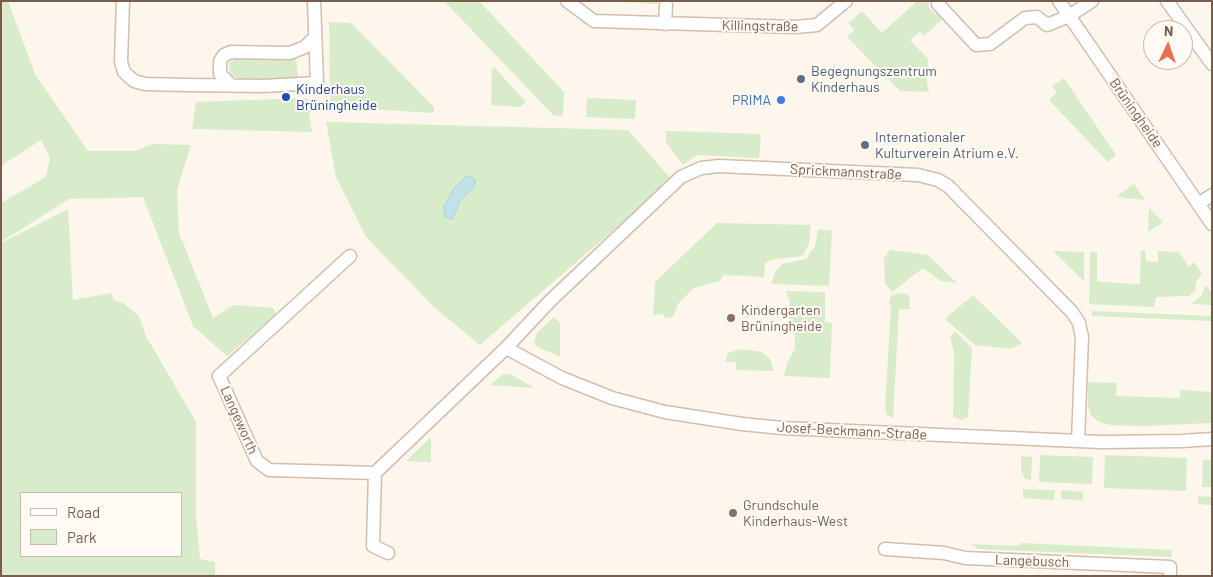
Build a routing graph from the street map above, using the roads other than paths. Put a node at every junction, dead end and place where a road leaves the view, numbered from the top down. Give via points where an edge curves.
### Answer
1 (123, 1) edge
2 (314, 1) edge
3 (567, 1) edge
4 (846, 1) edge
5 (1059, 1) edge
6 (1092, 1) edge
7 (1167, 1) edge
8 (938, 4) dead end
9 (666, 5) dead end
10 (1069, 16) junction
11 (665, 24) junction
12 (314, 38) junction
13 (1212, 64) edge
14 (231, 85) junction
15 (1212, 194) edge
16 (1198, 204) junction
17 (1212, 224) edge
18 (350, 256) dead end
19 (506, 348) junction
20 (1212, 439) edge
21 (1078, 441) junction
22 (375, 474) junction
23 (885, 549) dead end
24 (388, 553) dead end
25 (1170, 576) edge

1 - 14 street via 121,62 124,72 134,80 170,85
2 - 12 street
3 - 11 street, Killingstraße via 594,21
4 - 11 street, Killingstraße via 817,25 808,27
5 - 10 street, Brüningheide
6 - 10 street
7 - 13 street
8 - 10 street via 976,44 990,44 1025,18 1038,17 1047,25
9 - 11 street
10 - 16 street, Brüningheide
12 - 14 street via 317,83
12 - 14 street via 305,47 290,53 231,52 224,55 220,60 220,74
15 - 16 street
16 - 17 street, Brüningheide
18 - 22 street, Langeworth via 219,376 257,461 269,470
19 - 21 street, Josef-Beckmann-Straße via 585,388 640,406 687,416 782,428
19 - 21 street, Sprickmannstraße via 578,274 681,177 694,170 719,166 918,175 938,180 954,190 1078,319 1082,332
19 - 22 street
20 - 21 street, Josef-Beckmann-Straße
22 - 24 street via 373,546
23 - 25 street, Langebusch via 944,552 965,558 1170,567

